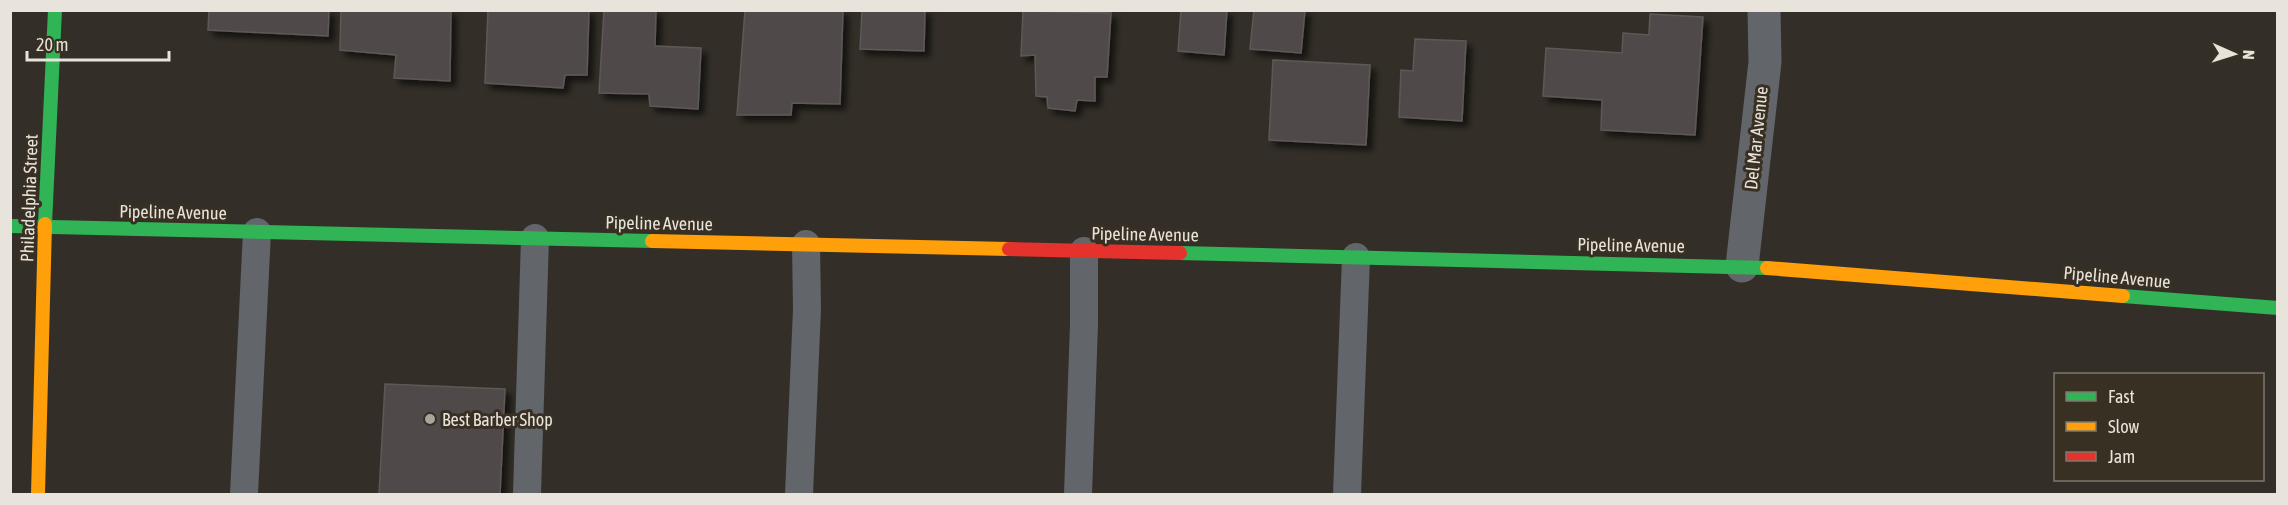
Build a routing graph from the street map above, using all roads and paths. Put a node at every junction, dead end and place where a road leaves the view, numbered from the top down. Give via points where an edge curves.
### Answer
1 (55, 10) edge
2 (1764, 10) edge
3 (10, 226) edge
4 (45, 227) junction
5 (256, 232) junction
6 (534, 238) junction
7 (806, 244) junction
8 (1084, 251) junction
9 (1356, 257) junction
10 (1742, 266) junction
11 (2277, 308) edge
12 (38, 495) edge
13 (244, 495) edge
14 (527, 495) edge
15 (799, 495) edge
16 (1078, 495) edge
17 (1347, 495) edge

1 - 4 street, Philadelphia Street
2 - 10 street, Del Mar Avenue via 1765,62
3 - 4 street, Pipeline Avenue
4 - 5 street, Pipeline Avenue
4 - 12 street, Philadelphia Street
5 - 6 street, Pipeline Avenue
5 - 13 lane
6 - 7 street, Pipeline Avenue
6 - 14 lane
7 - 8 street, Pipeline Avenue
7 - 15 lane
8 - 9 street, Pipeline Avenue
8 - 16 lane
9 - 10 street, Pipeline Avenue
9 - 17 lane
10 - 11 street, Pipeline Avenue

